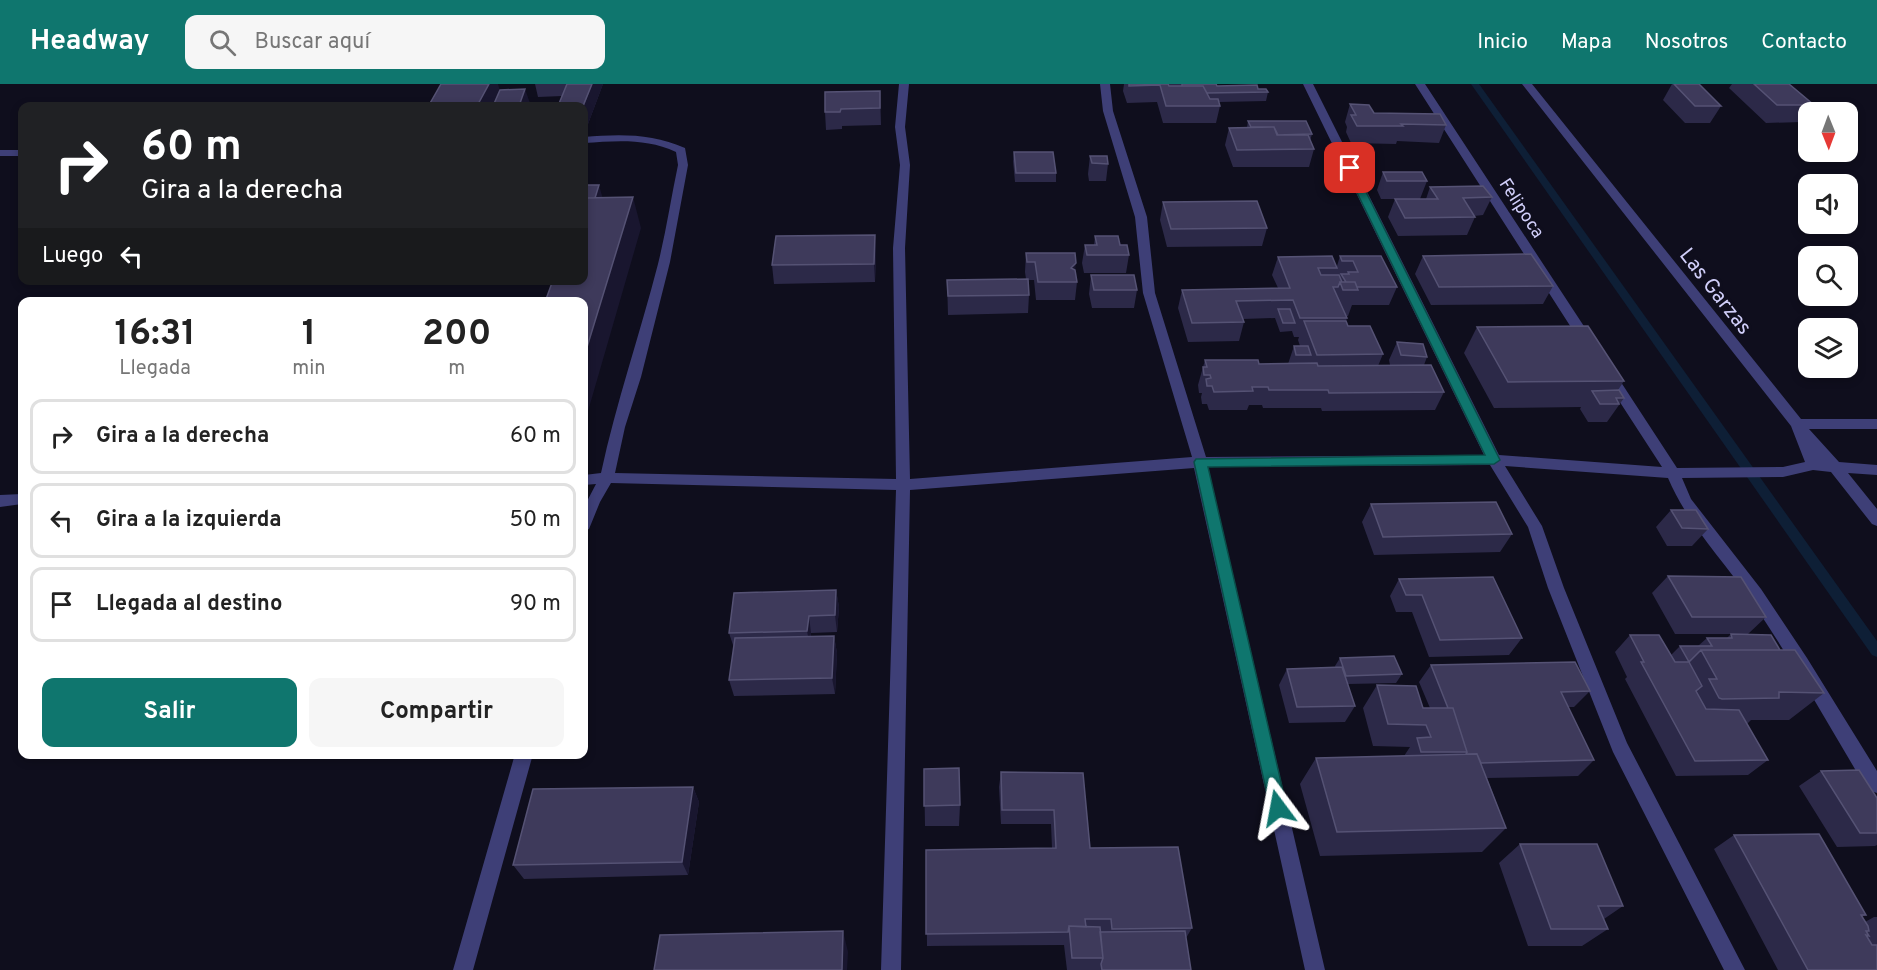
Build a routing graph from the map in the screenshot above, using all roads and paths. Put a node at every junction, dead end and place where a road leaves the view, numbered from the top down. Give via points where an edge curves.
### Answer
1 (904, 84) edge
2 (1105, 84) edge
3 (1308, 84) edge
4 (1420, 84) edge
5 (1527, 84) edge
6 (588, 140) edge
7 (0, 153) edge
8 (18, 153) edge
9 (1797, 424) junction
10 (1877, 424) edge
11 (1494, 460) junction
12 (1200, 462) junction
13 (1813, 465) junction
14 (1837, 469) junction
15 (1877, 470) edge
16 (1673, 473) junction
17 (607, 478) junction
18 (588, 480) edge
19 (903, 485) junction
20 (18, 499) edge
21 (0, 501) edge
22 (588, 514) edge
23 (1877, 520) edge
24 (522, 759) edge
25 (1877, 785) edge
26 (464, 970) edge
27 (891, 970) edge
28 (1315, 970) edge
29 (1735, 970) edge

1 - 19 street via 900,127 905,165 899,248
2 - 12 street via 1108,111 1141,217 1149,293
3 - 11 street
4 - 16 street, Felipoca
5 - 9 street, Las Garzas
6 - 17 street via 637,138 669,143 681,150 683,165 664,261
7 - 8 street
9 - 10 street
9 - 13 street
9 - 14 street, Las Garzas
11 - 12 street
11 - 16 street
11 - 29 street via 1535,526 1619,746
12 - 19 street
12 - 28 street
13 - 14 street
13 - 16 street via 1783,472
14 - 15 street
14 - 23 street, Las Garzas
16 - 25 street, Felipoca via 1685,501 1755,594
17 - 18 street
17 - 19 street
17 - 22 street
19 - 27 street
20 - 21 street
24 - 26 street

